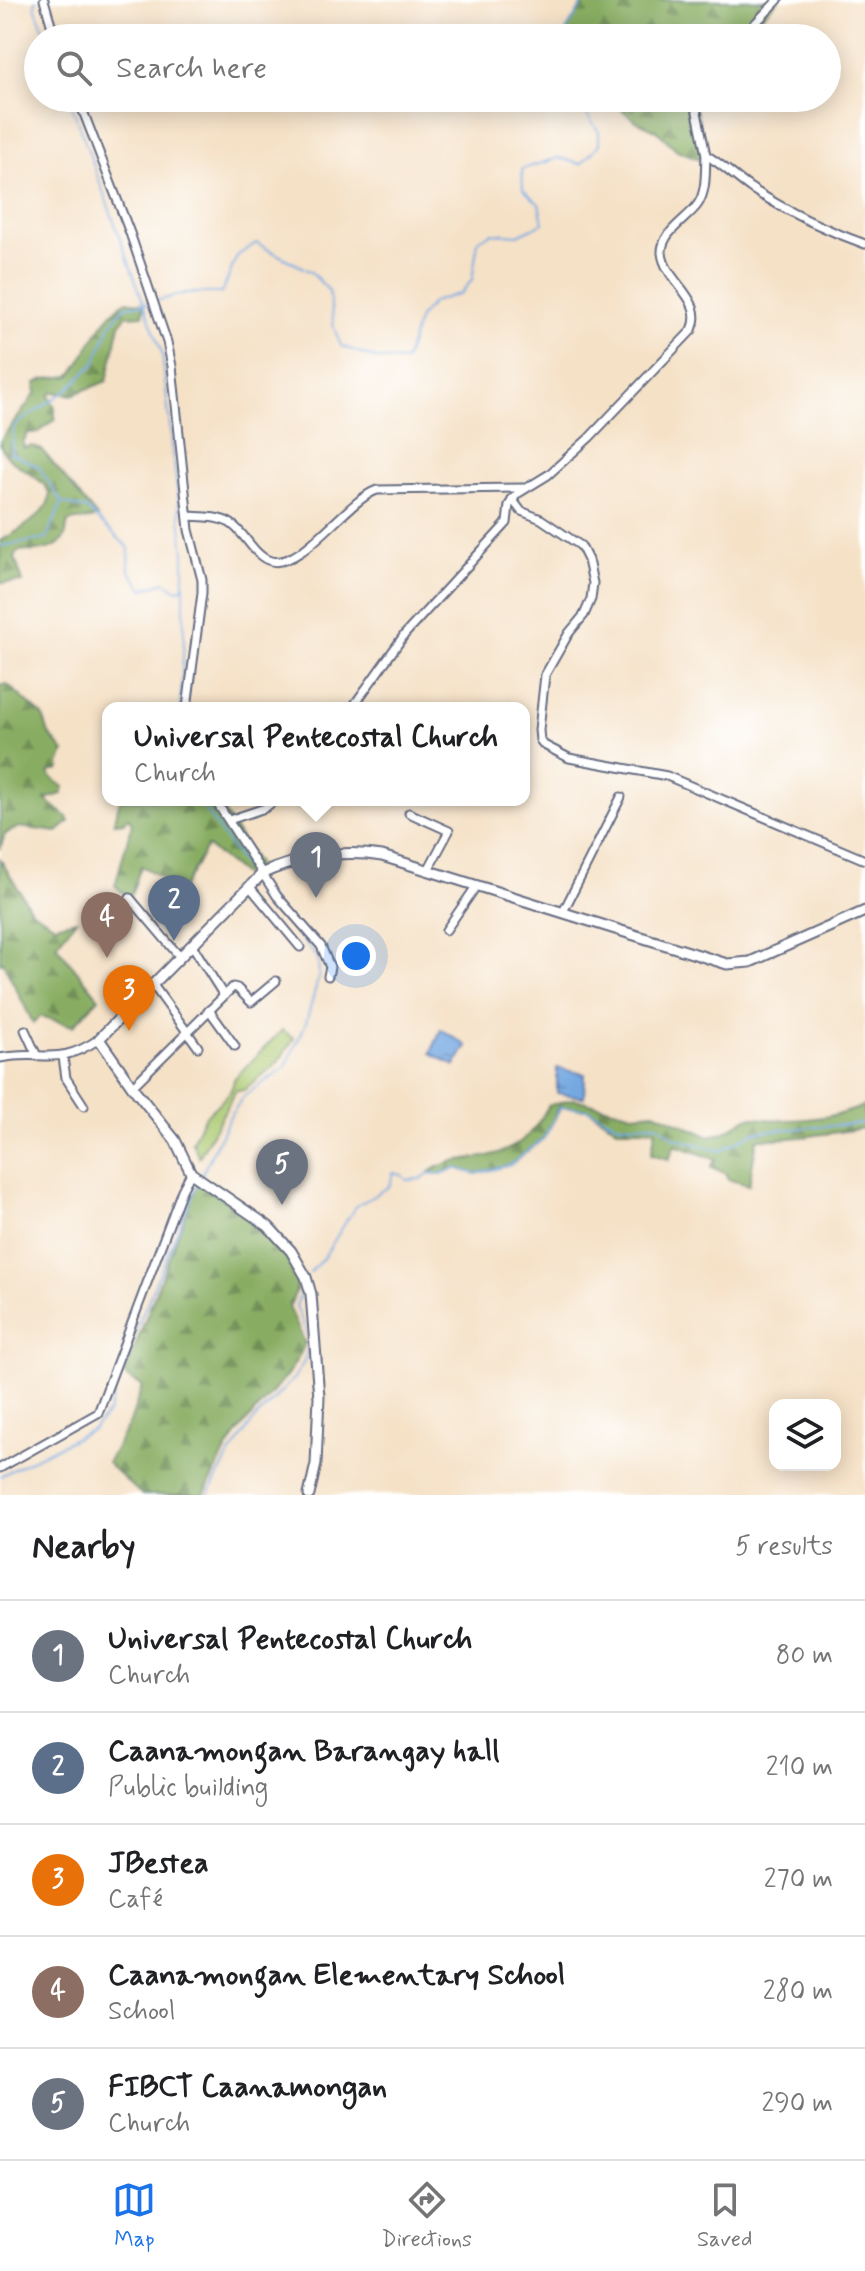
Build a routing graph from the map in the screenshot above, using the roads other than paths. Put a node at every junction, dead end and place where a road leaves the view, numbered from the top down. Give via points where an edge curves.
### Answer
1 (44, 0) edge
2 (778, 0) edge
3 (51, 24) edge
4 (755, 24) edge
5 (83, 112) edge
6 (697, 112) edge
7 (706, 155) junction
8 (865, 244) edge
9 (524, 488) junction
10 (512, 499) junction
11 (188, 516) junction
12 (188, 702) edge
13 (356, 702) edge
14 (621, 797) dead end
15 (219, 806) edge
16 (265, 806) edge
17 (409, 813) dead end
18 (229, 820) junction
19 (865, 860) edge
20 (428, 870) junction
21 (263, 873) junction
22 (477, 885) junction
23 (250, 887) junction
24 (130, 898) dead end
25 (865, 911) edge
26 (563, 912) junction
27 (446, 930) dead end
28 (192, 945) junction
29 (300, 947) dead end
30 (180, 957) junction
31 (328, 976) dead end
32 (276, 981) dead end
33 (153, 985) junction
34 (224, 996) junction
35 (209, 1010) junction
36 (25, 1030) dead end
37 (186, 1032) junction
38 (99, 1039) junction
39 (235, 1046) dead end
40 (198, 1047) dead end
41 (37, 1056) junction
42 (63, 1057) junction
43 (0, 1058) edge
44 (132, 1087) junction
45 (84, 1106) dead end
46 (191, 1173) junction
47 (0, 1468) edge
48 (309, 1495) edge

1 - 3 street
2 - 4 street
5 - 11 street via 170,354
6 - 7 street
7 - 8 street via 795,214
7 - 9 street via 704,191 670,233 662,255 695,312 692,330 589,438 548,475
9 - 10 street
9 - 11 street via 377,490 300,552 277,562 264,558 230,523
10 - 13 street via 507,523 405,634
10 - 19 street via 522,512 581,546 593,577 584,615 545,675 539,730 544,745 569,758 671,777
11 - 12 street via 202,593
14 - 26 street
15 - 18 street
16 - 18 street
17 - 20 street via 449,831
18 - 21 street
20 - 21 street via 348,852
20 - 22 street
21 - 23 street
21 - 31 street via 321,946
22 - 26 street
22 - 27 street
23 - 28 street
23 - 29 street
24 - 30 street
25 - 26 street via 738,965
28 - 30 street
28 - 34 street
30 - 33 street
32 - 34 street via 251,1002 235,987
33 - 37 street
33 - 38 street
34 - 35 street
35 - 37 street
35 - 39 street
36 - 41 street
37 - 40 street
37 - 44 street
38 - 42 street
38 - 44 street
41 - 42 street
41 - 43 street
42 - 45 street via 66,1078
44 - 46 street via 175,1140
46 - 47 street via 98,1413
46 - 48 street via 268,1226 306,1277 319,1397

